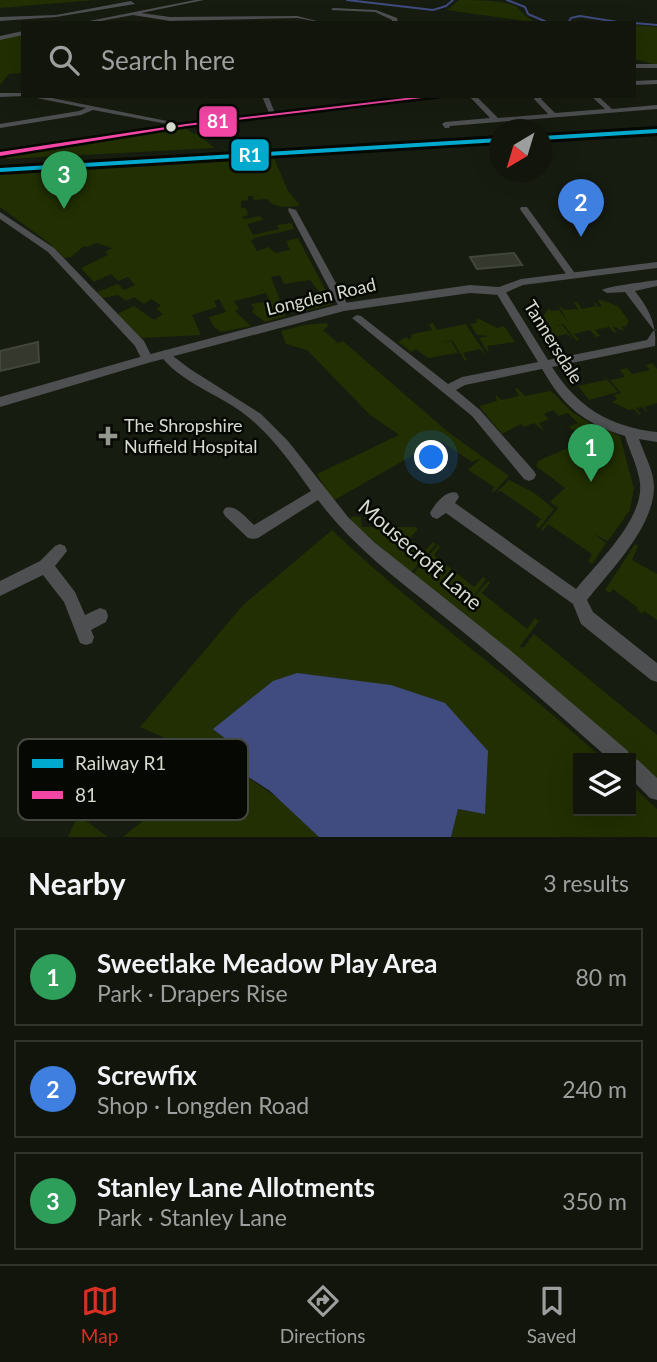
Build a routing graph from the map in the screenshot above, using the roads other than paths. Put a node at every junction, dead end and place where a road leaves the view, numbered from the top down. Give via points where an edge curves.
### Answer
1 (202, 0) edge
2 (131, 2) edge
3 (333, 9) dead end
4 (79, 13) junction
5 (131, 13) junction
6 (0, 19) edge
7 (90, 21) edge
8 (311, 21) edge
9 (395, 21) edge
10 (21, 33) edge
11 (0, 38) edge
12 (636, 66) edge
13 (657, 66) edge
14 (657, 82) edge
15 (636, 83) edge
16 (40, 98) edge
17 (266, 98) edge
18 (421, 98) edge
19 (474, 98) edge
20 (536, 98) edge
21 (596, 98) edge
22 (657, 107) edge
23 (92, 108) junction
24 (610, 110) junction
25 (552, 114) junction
26 (273, 116) junction
27 (494, 119) edge
28 (518, 119) edge
29 (489, 120) edge
30 (445, 124) dead end
31 (186, 125) junction
32 (0, 126) edge
33 (0, 154) edge
34 (524, 209) dead end
35 (292, 210) dead end
36 (0, 215) edge
37 (657, 265) edge
38 (572, 276) junction
39 (657, 283) edge
40 (628, 289) junction
41 (607, 290) dead end
42 (500, 291) junction
43 (344, 307) junction
44 (357, 318) dead end
45 (655, 320) edge
46 (657, 334) edge
47 (165, 354) junction
48 (148, 359) junction
49 (545, 365) junction
50 (449, 389) junction
51 (0, 402) edge
52 (631, 435) junction
53 (657, 437) edge
54 (529, 475) dead end
55 (319, 493) junction
56 (445, 505) dead end
57 (230, 512) dead end
58 (60, 551) dead end
59 (45, 566) junction
60 (0, 589) edge
61 (578, 599) junction
62 (100, 616) dead end
63 (84, 632) joint
64 (657, 674) edge
65 (615, 753) edge
66 (636, 772) edge
67 (657, 791) edge

1 - 5 street
2 - 4 street
3 - 9 street via 376,12
4 - 6 street
4 - 7 street
5 - 7 street
5 - 8 street via 170,19 288,17
10 - 11 street
12 - 13 street
14 - 15 street
16 - 23 street
17 - 26 street
18 - 26 street
19 - 27 street
20 - 25 street
21 - 24 street
22 - 24 street
23 - 31 street
23 - 32 street
24 - 25 street
25 - 28 street
26 - 31 street
29 - 30 street
31 - 33 street
34 - 38 street
35 - 43 street
36 - 48 street via 51,250 140,344
37 - 38 street, Longden Road
38 - 42 street, Longden Road via 521,282
39 - 40 street
40 - 41 street
40 - 45 street
42 - 43 street, Longden Road via 459,290
42 - 49 street, Tannersdale
43 - 47 street, Longden Road
44 - 50 street
46 - 49 street via 651,343
47 - 48 street, Longden Road
47 - 55 street, Mousecroft Lane via 258,418 288,449
48 - 51 street, Longden Road
49 - 50 street via 462,381
49 - 52 street, Tannersdale via 572,403
50 - 54 street
52 - 53 street, Tannersdale
52 - 61 street via 647,486 644,505 634,526
55 - 57 street via 252,538
55 - 65 street, Mousecroft Lane via 356,535
56 - 61 street
58 - 59 street
59 - 60 street
59 - 63 street via 70,597
61 - 64 street via 587,618
62 - 63 street
66 - 67 street

